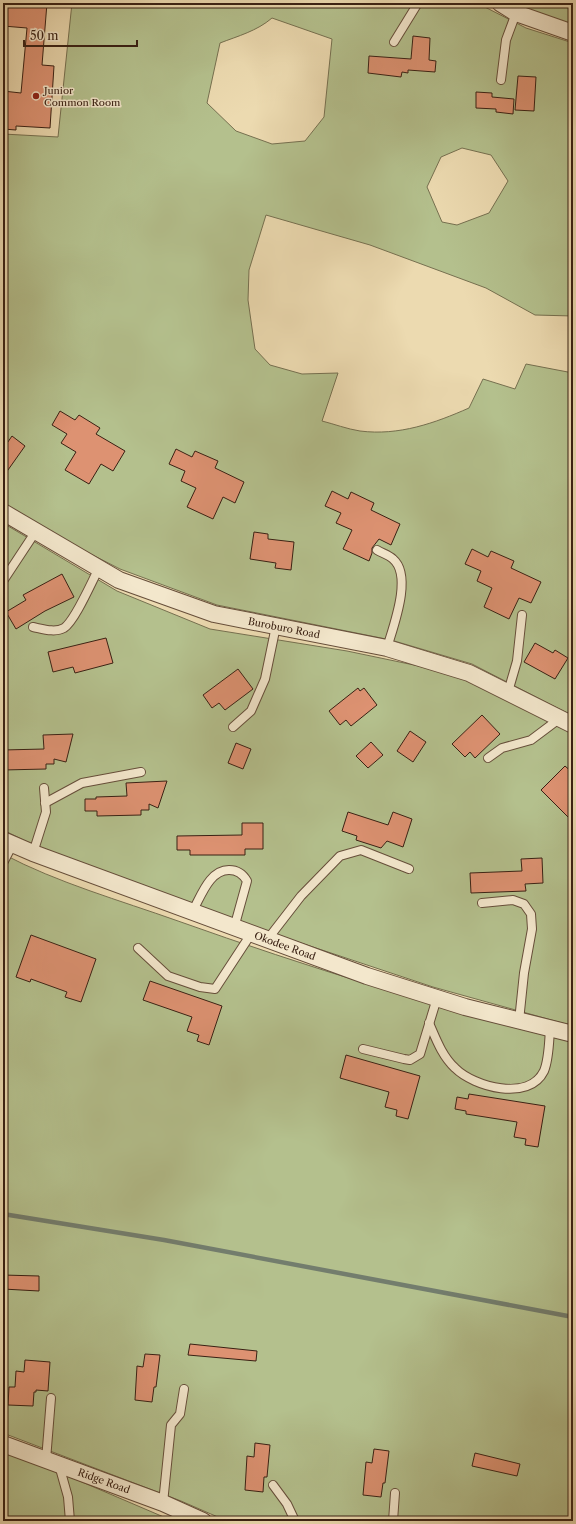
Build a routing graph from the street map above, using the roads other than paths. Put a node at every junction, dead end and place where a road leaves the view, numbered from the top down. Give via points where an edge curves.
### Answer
1 (418, 3) edge
2 (500, 3) edge
3 (516, 13) junction
4 (571, 30) edge
5 (394, 42) dead end
6 (501, 80) dead end
7 (3, 512) edge
8 (36, 531) junction
9 (377, 550) dead end
10 (99, 568) junction
11 (3, 581) edge
12 (522, 615) dead end
13 (276, 626) junction
14 (33, 627) dead end
15 (387, 648) junction
16 (508, 692) junction
17 (566, 722) edge
18 (233, 727) dead end
19 (488, 758) dead end
20 (141, 772) dead end
21 (44, 788) dead end
22 (45, 803) junction
23 (8, 842) edge
24 (33, 853) junction
25 (3, 863) edge
26 (409, 869) dead end
27 (482, 903) dead end
28 (192, 912) junction
29 (234, 928) junction
30 (251, 934) junction
31 (267, 940) junction
32 (138, 948) dead end
33 (437, 998) junction
34 (519, 1021) junction
35 (429, 1023) junction
36 (550, 1029) junction
37 (573, 1034) edge
38 (363, 1049) dead end
39 (184, 1389) dead end
40 (51, 1398) dead end
41 (3, 1444) edge
42 (52, 1462) junction
43 (273, 1485) dead end
44 (395, 1493) dead end
45 (163, 1503) junction
46 (70, 1521) edge
47 (203, 1521) edge
48 (294, 1521) edge
49 (393, 1521) edge

1 - 5 lane
2 - 3 street
3 - 4 street
3 - 6 lane via 506,40
7 - 8 street, Buroburo Road
8 - 10 street, Buroburo Road
8 - 11 lane
9 - 15 lane via 394,560 402,574 401,599
10 - 13 street, Buroburo Road via 119,580 214,614
10 - 14 lane via 79,607 64,628 51,631
12 - 16 lane via 517,661
13 - 15 street, Buroburo Road
13 - 18 lane via 265,679 251,711
15 - 16 street, Buroburo Road via 469,672
16 - 17 street, Buroburo Road
17 - 19 lane via 531,740 502,748
20 - 22 lane via 82,783
21 - 22 lane
22 - 24 lane via 46,812
23 - 24 street, Okodee Road
23 - 25 lane
24 - 28 street, Okodee Road
26 - 31 lane via 361,850 340,856 300,896
27 - 34 lane via 513,900 524,904 531,914 532,929
28 - 29 street, Okodee Road
28 - 29 lane via 213,875 223,870 232,870 242,874 247,881
29 - 30 street, Okodee Road
30 - 31 street, Okodee Road
30 - 32 lane via 215,989 200,987 168,976
31 - 33 street, Okodee Road
33 - 34 street, Okodee Road
33 - 35 lane
34 - 36 street, Okodee Road
35 - 36 lane via 442,1051 455,1068 478,1082 516,1089 530,1086 540,1078 544,1070
35 - 38 lane via 420,1054 410,1060
36 - 37 street, Okodee Road
39 - 45 lane via 180,1414 171,1425
40 - 42 lane
41 - 42 street, Ridge Road
42 - 45 street, Ridge Road
42 - 46 lane via 68,1496
43 - 48 lane via 287,1504
44 - 49 lane
45 - 47 street, Ridge Road

